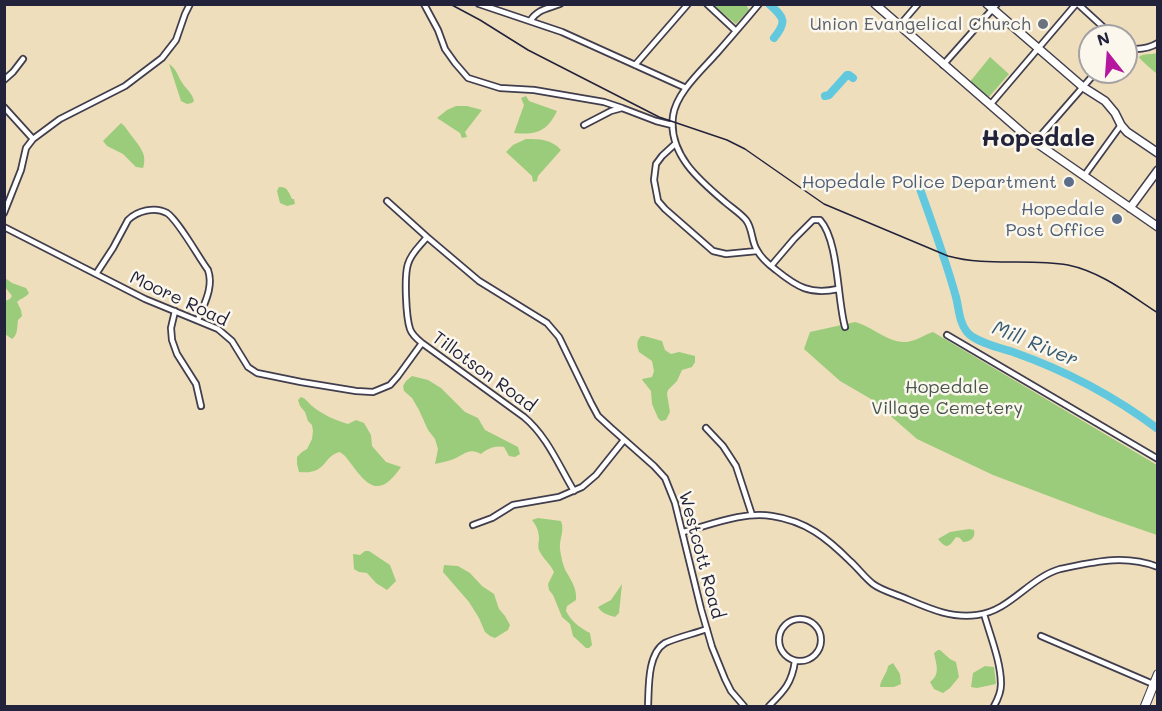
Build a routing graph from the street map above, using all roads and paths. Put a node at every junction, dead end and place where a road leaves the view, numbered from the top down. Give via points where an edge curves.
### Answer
1 (190, 4) edge
2 (424, 4) edge
3 (479, 4) edge
4 (560, 4) edge
5 (688, 4) edge
6 (707, 4) edge
7 (875, 4) edge
8 (918, 4) edge
9 (1077, 4) edge
10 (758, 6) edge
11 (992, 6) edge
12 (530, 21) junction
13 (1100, 24) edge
14 (899, 26) junction
15 (736, 31) junction
16 (1158, 43) edge
17 (1038, 48) junction
18 (1138, 48) edge
19 (23, 59) dead end
20 (635, 65) junction
21 (943, 65) junction
22 (4, 80) edge
23 (1086, 84) edge
24 (1083, 87) junction
25 (686, 88) junction
26 (990, 105) junction
27 (4, 107) edge
28 (622, 108) junction
29 (1121, 124) junction
30 (584, 125) dead end
31 (672, 125) junction
32 (33, 139) junction
33 (1035, 142) junction
34 (675, 144) junction
35 (1158, 153) edge
36 (1158, 170) edge
37 (1084, 176) junction
38 (387, 201) dead end
39 (1130, 208) junction
40 (4, 213) edge
41 (4, 227) edge
42 (1158, 227) edge
43 (427, 237) junction
44 (757, 251) junction
45 (771, 266) junction
46 (96, 274) junction
47 (838, 289) junction
48 (175, 311) junction
49 (198, 320) junction
50 (845, 327) dead end
51 (947, 335) dead end
52 (422, 344) junction
53 (201, 406) dead end
54 (706, 428) dead end
55 (624, 440) junction
56 (1158, 459) edge
57 (574, 491) junction
58 (752, 515) junction
59 (473, 525) dead end
60 (683, 532) junction
61 (1158, 567) edge
62 (984, 614) junction
63 (707, 629) junction
64 (1041, 636) dead end
65 (795, 661) junction
66 (1158, 674) edge
67 (1153, 684) junction
68 (648, 706) edge
69 (744, 706) edge
70 (769, 706) edge
71 (994, 706) edge
72 (1145, 706) edge

1 - 32 street via 176,40 162,58 125,86 60,119
2 - 28 street via 447,52 468,78 500,88 534,90
3 - 12 street
4 - 12 street via 540,10
5 - 20 street
6 - 15 street
7 - 14 street
8 - 14 street
9 - 13 street
9 - 17 street
10 - 15 street
11 - 17 street
11 - 21 street
12 - 20 street
14 - 21 street
15 - 25 street
16 - 18 street
17 - 24 street
17 - 26 street
19 - 22 street
20 - 25 street
21 - 26 street
23 - 24 street
24 - 29 street via 1107,104
24 - 33 street
25 - 31 street via 675,106
26 - 33 street
27 - 32 street
28 - 30 street
28 - 31 street
29 - 35 street
29 - 37 street
31 - 34 street
32 - 40 street via 26,148
33 - 37 street
34 - 44 street via 705,185 746,221
34 - 44 street via 656,164 658,201 713,251
36 - 39 street
37 - 39 street
38 - 43 street, Westcott Road
39 - 42 street
41 - 46 street, Moore Road
43 - 52 street, Tillotson Road via 412,255 406,272 410,329
43 - 55 street, Westcott Road via 479,280 547,323 559,337 598,416
44 - 45 street
45 - 47 street via 808,290
45 - 47 street via 813,220 819,220 829,236
46 - 48 street, Moore Road
46 - 49 street via 132,216 162,211 171,216 210,275 208,295
47 - 50 street
48 - 49 street, Moore Road
48 - 53 street via 171,328 173,347 196,384
49 - 52 street, Moore Road via 228,336 252,371 362,392 390,385
51 - 56 street
52 - 57 street, Tillotson Road via 536,428
54 - 58 street via 736,466
55 - 57 street via 596,475
55 - 60 street, Westcott Road via 665,478
57 - 59 street via 513,505
58 - 60 street
58 - 62 street via 787,519 817,532 870,582 884,590 945,613
60 - 63 street, Westcott Road
61 - 62 street via 1116,560 1052,571
62 - 71 street via 1001,684
63 - 68 street via 666,643 658,650 651,667
63 - 69 street, Westcott Road via 725,679
64 - 67 street
65 - 65 street via 781,649 780,634 793,621 807,620 819,632 819,648 808,660
65 - 70 street via 789,683
66 - 67 main road
67 - 72 main road

